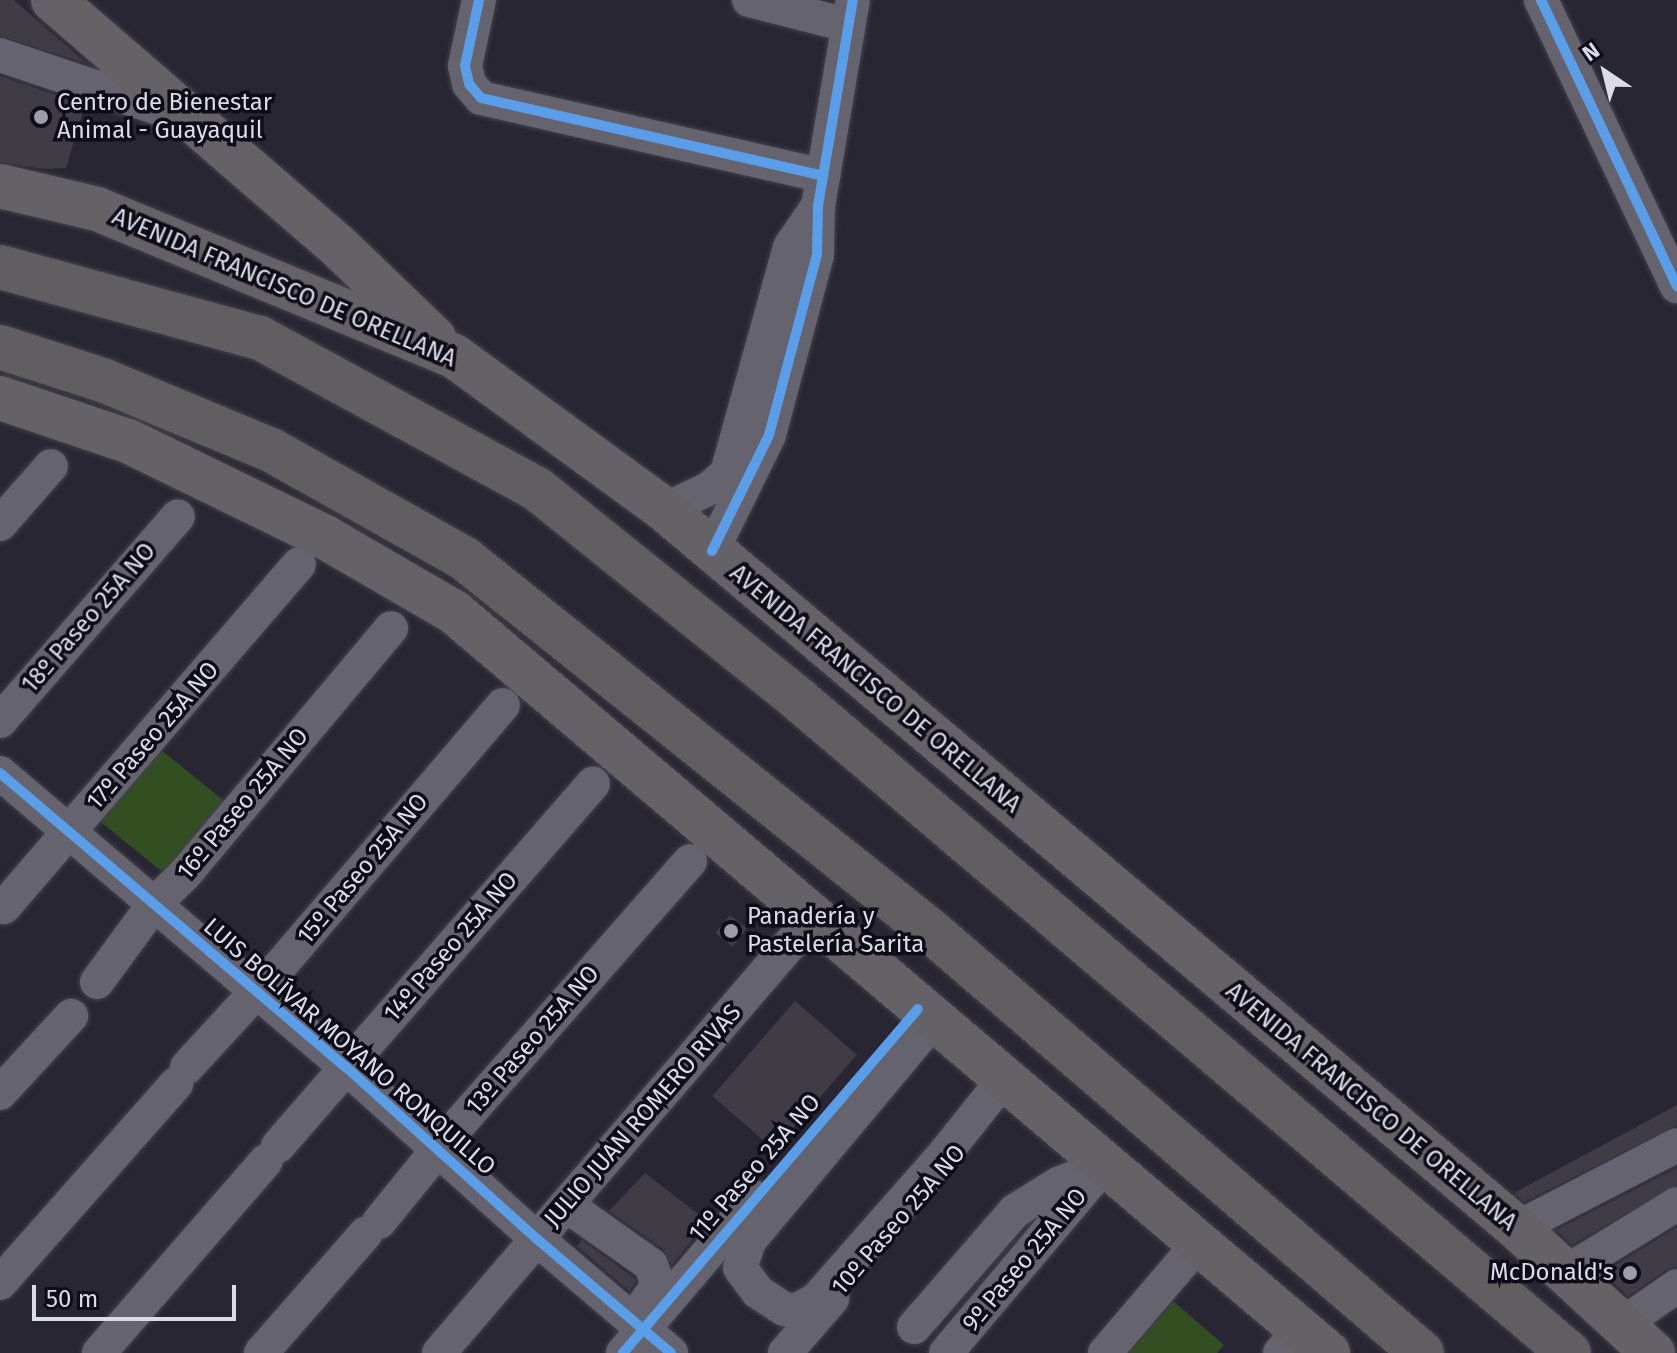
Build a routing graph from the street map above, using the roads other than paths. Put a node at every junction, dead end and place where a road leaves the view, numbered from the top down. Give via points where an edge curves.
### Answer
1 (53, 0) edge
2 (479, 0) edge
3 (749, 0) edge
4 (1541, 0) edge
5 (850, 13) edge
6 (0, 55) edge
7 (194, 121) junction
8 (0, 186) edge
9 (821, 191) junction
10 (1670, 252) edge
11 (0, 267) edge
12 (1677, 286) edge
13 (0, 347) edge
14 (454, 356) junction
15 (0, 398) edge
16 (51, 466) dead end
17 (738, 477) junction
18 (665, 510) junction
19 (178, 516) dead end
20 (0, 524) edge
21 (712, 551) junction
22 (299, 564) dead end
23 (391, 628) dead end
24 (503, 705) dead end
25 (0, 721) edge
26 (0, 773) edge
27 (593, 784) dead end
28 (70, 832) junction
29 (690, 861) dead end
30 (154, 904) junction
31 (4, 907) dead end
32 (815, 915) junction
33 (97, 982) dead end
34 (255, 990) junction
35 (926, 1015) junction
36 (71, 1016) dead end
37 (347, 1068) junction
38 (1008, 1083) junction
39 (0, 1093) edge
40 (1677, 1145) edge
41 (438, 1150) junction
42 (1104, 1166) junction
43 (1677, 1204) edge
44 (566, 1205) junction
45 (1517, 1228) junction
46 (537, 1239) junction
47 (1199, 1243) junction
48 (1566, 1272) junction
49 (0, 1283) edge
50 (1677, 1286) edge
51 (1649, 1314) edge
52 (914, 1327) dead end
53 (633, 1334) edge
54 (1303, 1345) edge
55 (99, 1353) edge
56 (261, 1353) edge
57 (439, 1353) edge
58 (671, 1353) edge
59 (785, 1353) edge
60 (946, 1353) edge
61 (1105, 1353) edge
62 (1422, 1353) edge
63 (1569, 1353) edge
64 (1653, 1353) edge

1 - 7 main road
2 - 9 street via 465,66 469,84 481,98
3 - 5 street
4 - 10 street
5 - 9 street
6 - 7 street
7 - 14 main road
8 - 14 main road, AVENIDA FRANCISCO DE ORELLANA via 97,209
9 - 17 street via 817,254 769,435
10 - 12 street
11 - 63 highway via 260,338 537,489 810,709
13 - 62 highway via 105,381 271,450 465,559 932,932
14 - 18 main road, AVENIDA FRANCISCO DE ORELLANA
15 - 32 main road via 128,441 325,537 454,612
16 - 20 street
17 - 18 street
17 - 21 street
18 - 21 main road, AVENIDA FRANCISCO DE ORELLANA
19 - 25 street, 18º Paseo 25A NO
21 - 45 main road, AVENIDA FRANCISCO DE ORELLANA
22 - 28 street, 17º Paseo 25A NO
23 - 30 street, 16º Paseo 25A NO
24 - 34 street, 15º Paseo 25A NO
26 - 28 street, LUIS BOLÍVAR MOYANO RONQUILLO
27 - 37 street, 14º Paseo 25A NO
28 - 30 street, LUIS BOLÍVAR MOYANO RONQUILLO
28 - 31 street, 17º Paseo 25A NO
29 - 41 street, 13º Paseo 25A NO
30 - 33 street, 16º Paseo 25A NO
30 - 34 street, LUIS BOLÍVAR MOYANO RONQUILLO
32 - 35 main road
32 - 44 street, JULIO JUAN ROMERO RIVAS
34 - 37 street, LUIS BOLÍVAR MOYANO RONQUILLO
34 - 49 street, 15º Paseo 25A NO
35 - 38 main road
35 - 38 street via 749,1241 740,1268 758,1292 795,1311 816,1300
35 - 53 street, 11º Paseo 25A NO
36 - 39 street
37 - 41 street, LUIS BOLÍVAR MOYANO RONQUILLO
37 - 55 street, 14º Paseo 25A NO
38 - 42 main road
38 - 59 street, 10º Paseo 25A NO
40 - 45 street
41 - 46 street, LUIS BOLÍVAR MOYANO RONQUILLO
41 - 56 street, 13º Paseo 25A NO
42 - 47 main road
42 - 52 street via 1058,1184 1015,1211
42 - 60 street, 9º Paseo 25A NO
43 - 48 street
44 - 46 street, JULIO JUAN ROMERO RIVAS
44 - 53 street via 657,1274 655,1294
45 - 48 main road, AVENIDA FRANCISCO DE ORELLANA
46 - 53 street, LUIS BOLÍVAR MOYANO RONQUILLO
46 - 57 street, JULIO JUAN ROMERO RIVAS
47 - 54 main road
47 - 61 street
48 - 51 main road, AVENIDA FRANCISCO DE ORELLANA
50 - 51 street
51 - 64 main road, AVENIDA FRANCISCO DE ORELLANA
53 - 58 street, LUIS BOLÍVAR MOYANO RONQUILLO

